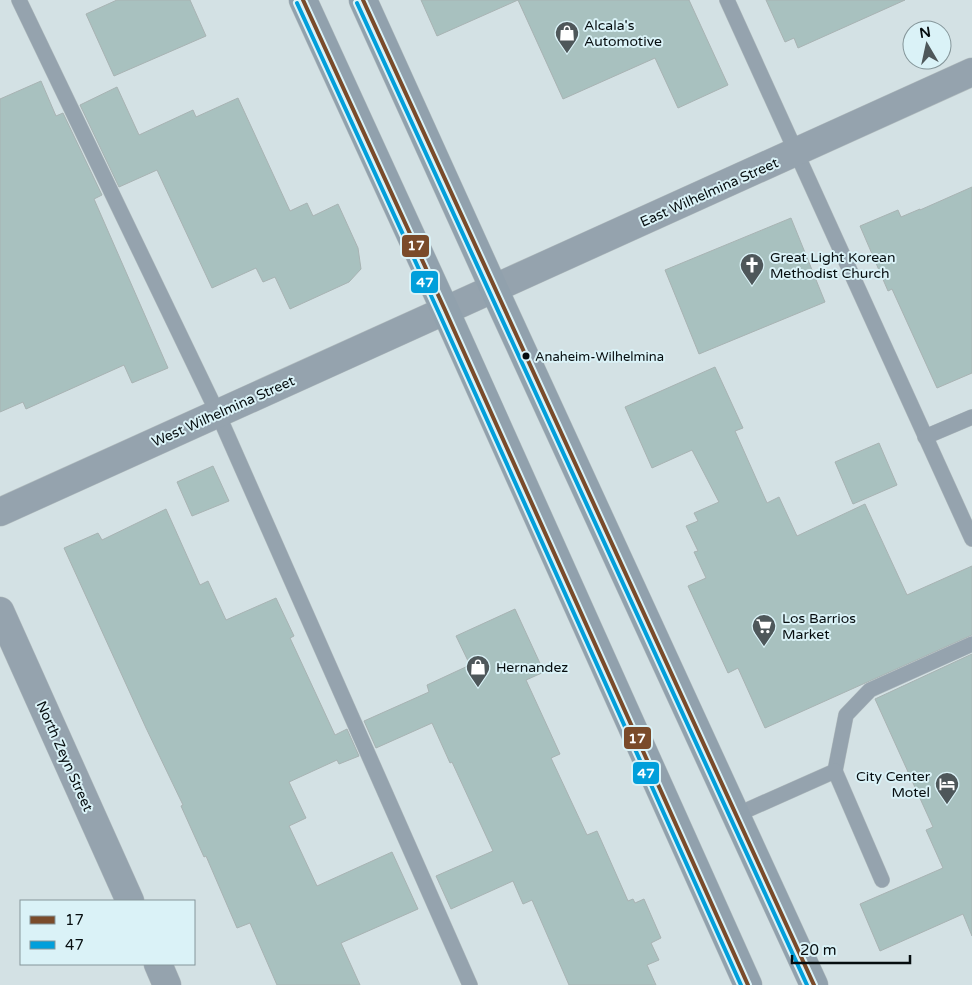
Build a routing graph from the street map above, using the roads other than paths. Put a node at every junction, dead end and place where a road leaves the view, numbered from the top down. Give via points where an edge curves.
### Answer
1 (19, 0) edge
2 (303, 0) edge
3 (363, 0) edge
4 (727, 0) edge
5 (972, 72) edge
6 (796, 152) junction
7 (494, 289) junction
8 (445, 310) junction
9 (218, 414) junction
10 (972, 417) edge
11 (926, 436) junction
12 (0, 512) edge
13 (972, 539) edge
14 (0, 611) edge
15 (972, 644) edge
16 (835, 771) junction
17 (736, 816) junction
18 (882, 880) dead end
19 (130, 900) edge
20 (158, 965) edge
21 (167, 985) edge
22 (470, 985) edge
23 (748, 985) edge
24 (814, 985) edge

1 - 9 lane
2 - 8 main road
3 - 7 main road
4 - 6 lane
5 - 6 street, East Wilhelmina Street
6 - 7 street, East Wilhelmina Street
6 - 11 lane
7 - 8 street, East Wilhelmina Street
7 - 17 main road
8 - 9 street, West Wilhelmina Street
8 - 23 main road
9 - 12 street, West Wilhelmina Street
9 - 22 lane
10 - 11 lane
11 - 13 lane
14 - 19 street, North Zeyn Street
15 - 16 lane via 870,690 846,716
16 - 17 lane
16 - 18 lane
17 - 24 main road
20 - 21 street

